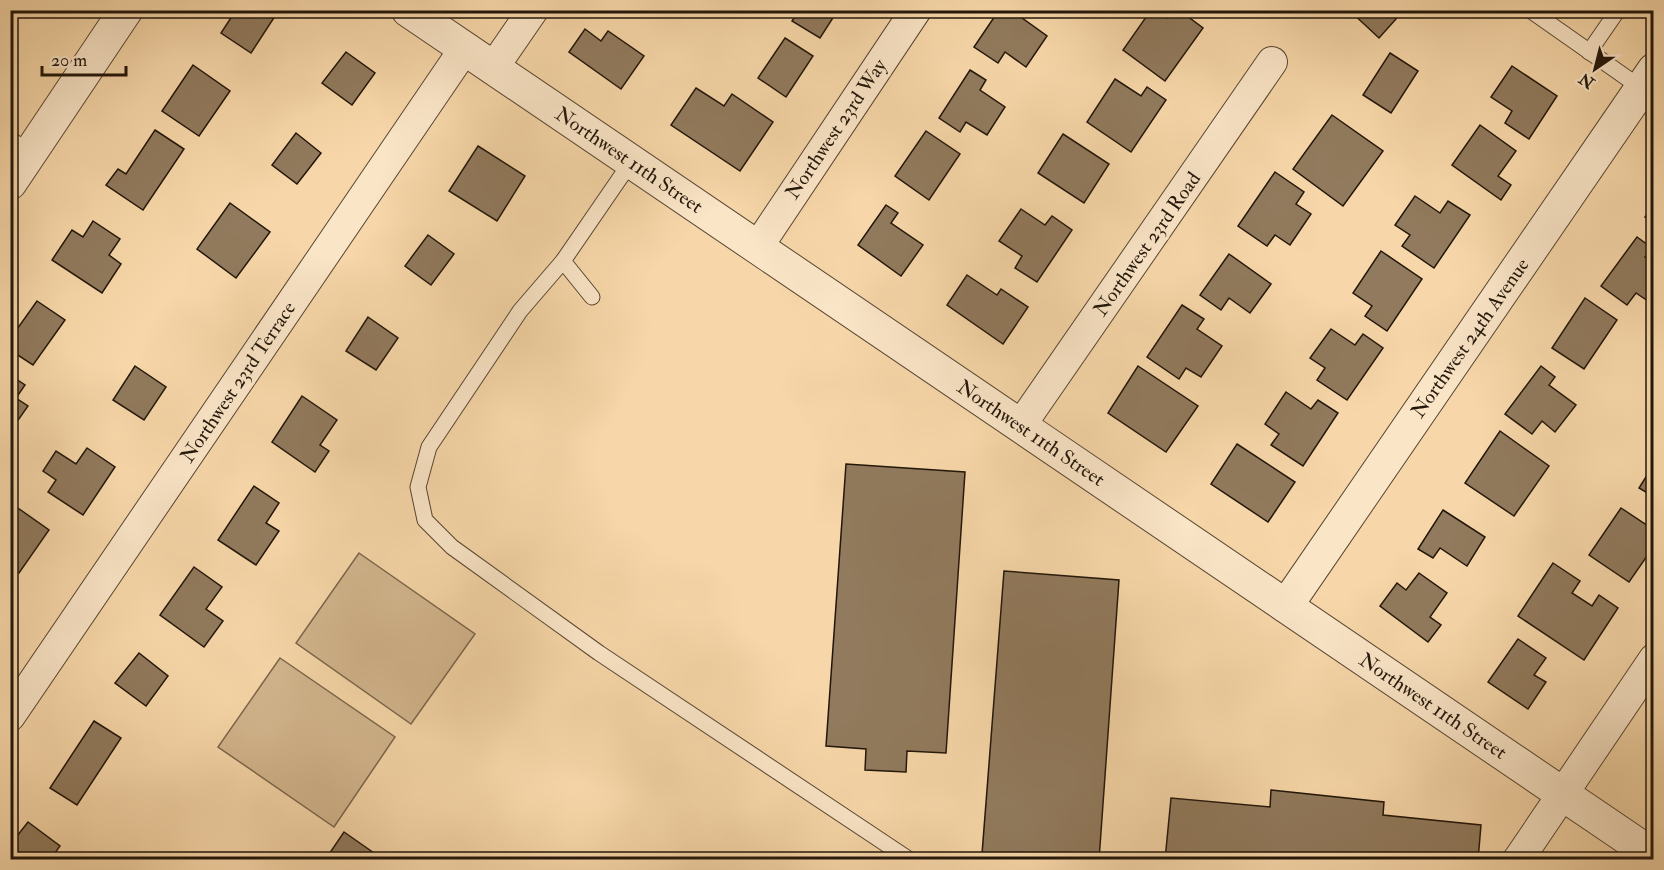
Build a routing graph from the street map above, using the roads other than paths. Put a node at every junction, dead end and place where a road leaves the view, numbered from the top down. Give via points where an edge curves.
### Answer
1 (126, 10) edge
2 (408, 10) edge
3 (533, 10) edge
4 (916, 10) edge
5 (1530, 10) edge
6 (1618, 10) edge
7 (465, 48) junction
8 (1589, 52) junction
9 (1272, 62) dead end
10 (493, 68) junction
11 (1649, 85) edge
12 (20, 146) edge
13 (631, 162) junction
14 (10, 183) edge
15 (757, 248) junction
16 (563, 261) junction
17 (592, 297) dead end
18 (1021, 425) junction
19 (1286, 606) junction
20 (1653, 659) edge
21 (10, 716) edge
22 (1562, 793) junction
23 (1653, 856) edge
24 (910, 860) edge
25 (1518, 860) edge

1 - 12 street
2 - 7 street, Northwest 11th Street
3 - 10 street
4 - 15 street, Northwest 23rd Way
5 - 8 lane
6 - 8 lane
7 - 10 street, Northwest 11th Street
7 - 21 street, Northwest 23rd Terrace
8 - 11 lane
9 - 18 street, Northwest 23rd Road
10 - 13 street, Northwest 11th Street
11 - 19 street, Northwest 24th Avenue
12 - 14 street
13 - 15 street, Northwest 11th Street
13 - 16 lane
15 - 18 street, Northwest 11th Street
16 - 17 lane
16 - 24 lane via 520,311 429,447 418,487 425,520 452,547 599,653
18 - 19 street, Northwest 11th Street
19 - 22 street, Northwest 11th Street
20 - 22 street
22 - 23 street, Northwest 11th Street
22 - 25 street

